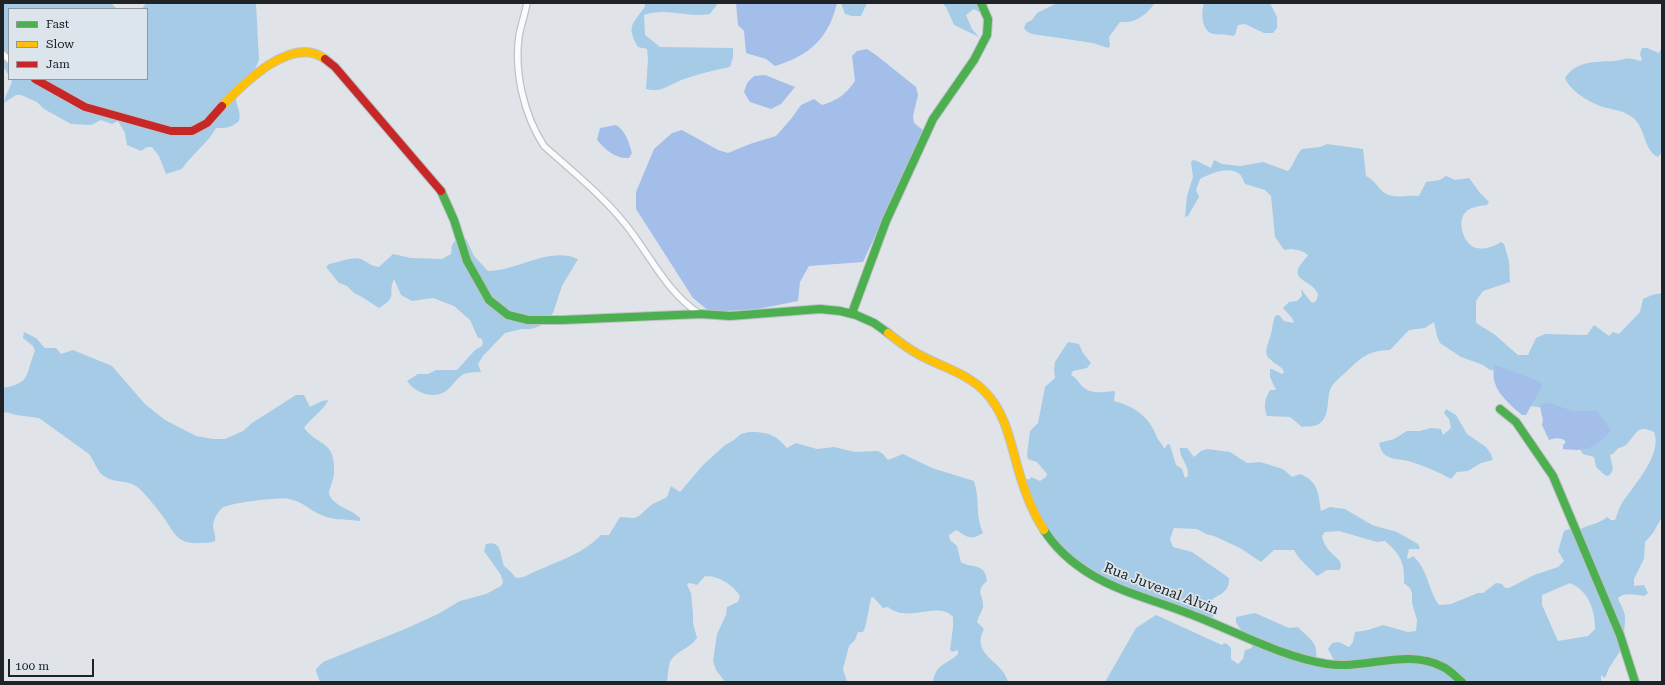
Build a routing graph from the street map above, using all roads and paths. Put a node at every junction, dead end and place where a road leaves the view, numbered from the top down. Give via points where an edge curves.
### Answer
1 (527, 3) edge
2 (981, 3) edge
3 (37, 80) edge
4 (852, 313) junction
5 (700, 314) junction
6 (1500, 409) dead end
7 (1462, 682) edge
8 (1635, 682) edge

1 - 5 street via 520,36 519,74 529,116 537,135 544,146 610,206 680,299
2 - 4 street via 988,19 988,35 933,119 878,241
3 - 5 street, Rua Juvenal Alvin via 85,107 171,131 192,130 207,123 242,85 270,64 284,56 301,53 319,55 335,67 440,188 468,261 489,300 508,315 528,320 562,320
4 - 5 street, Rua Juvenal Alvin via 805,309 723,316
4 - 7 street, Rua Juvenal Alvin via 884,330 905,347 971,379 986,392 1003,418 1033,511 1056,549 1089,575 1301,659 1320,664 1341,665 1420,660 1444,667
6 - 8 street via 1516,422 1552,476 1620,635

